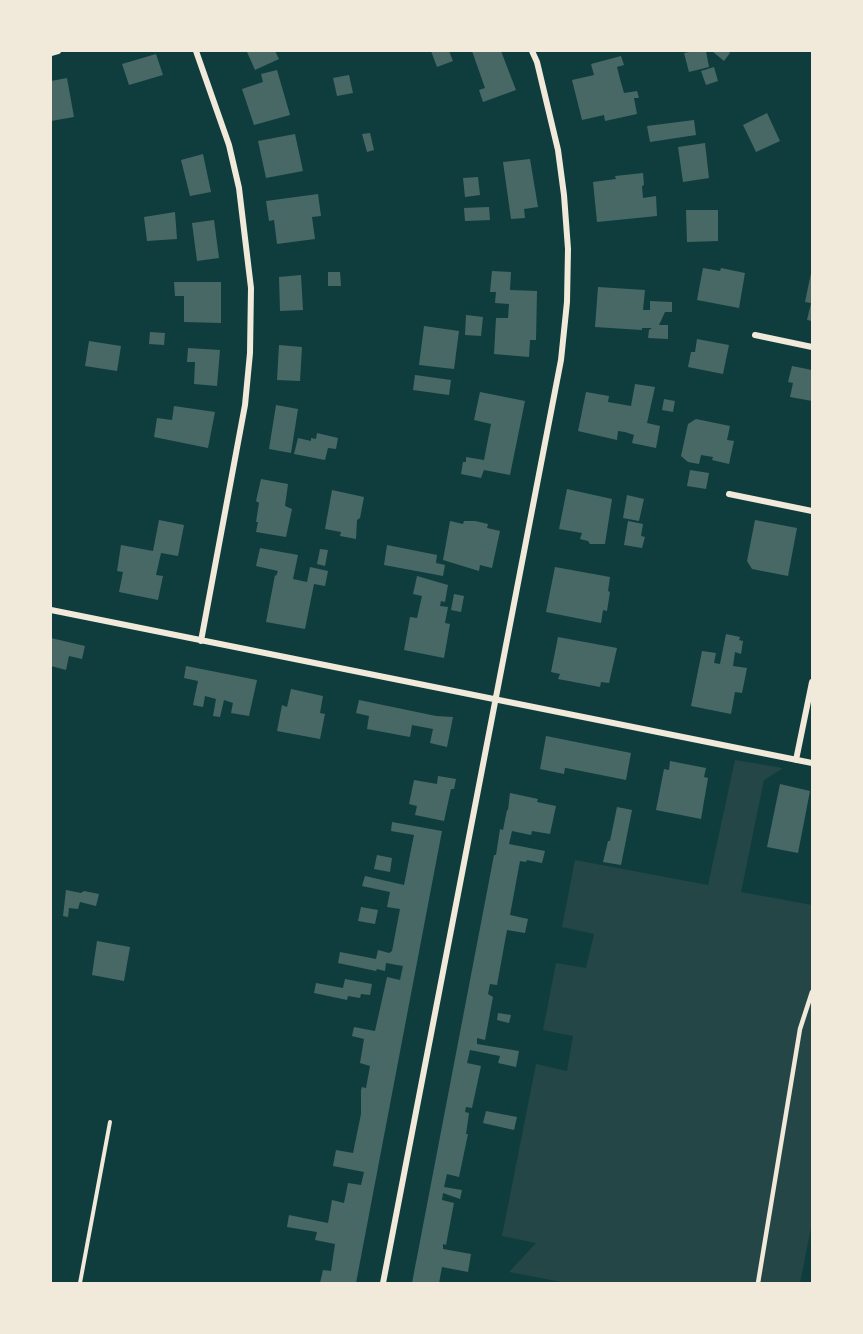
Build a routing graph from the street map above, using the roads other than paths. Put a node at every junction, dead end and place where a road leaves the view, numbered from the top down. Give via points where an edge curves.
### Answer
1 (58, 51) edge
2 (196, 51) edge
3 (532, 51) edge
4 (51, 52) edge
5 (755, 335) dead end
6 (812, 347) edge
7 (729, 494) dead end
8 (812, 511) edge
9 (51, 610) edge
10 (201, 641) junction
11 (812, 682) edge
12 (496, 700) junction
13 (796, 760) junction
14 (812, 763) edge
15 (812, 992) edge
16 (383, 1283) edge
17 (758, 1283) edge

1 - 4 street
2 - 10 street via 239,188 251,288 245,405
3 - 12 street via 558,150 568,249 567,302 561,360
5 - 6 street
7 - 8 street
9 - 10 street
10 - 12 street
11 - 13 street
12 - 13 street
12 - 16 street
13 - 14 street
15 - 17 lane via 800,1029

